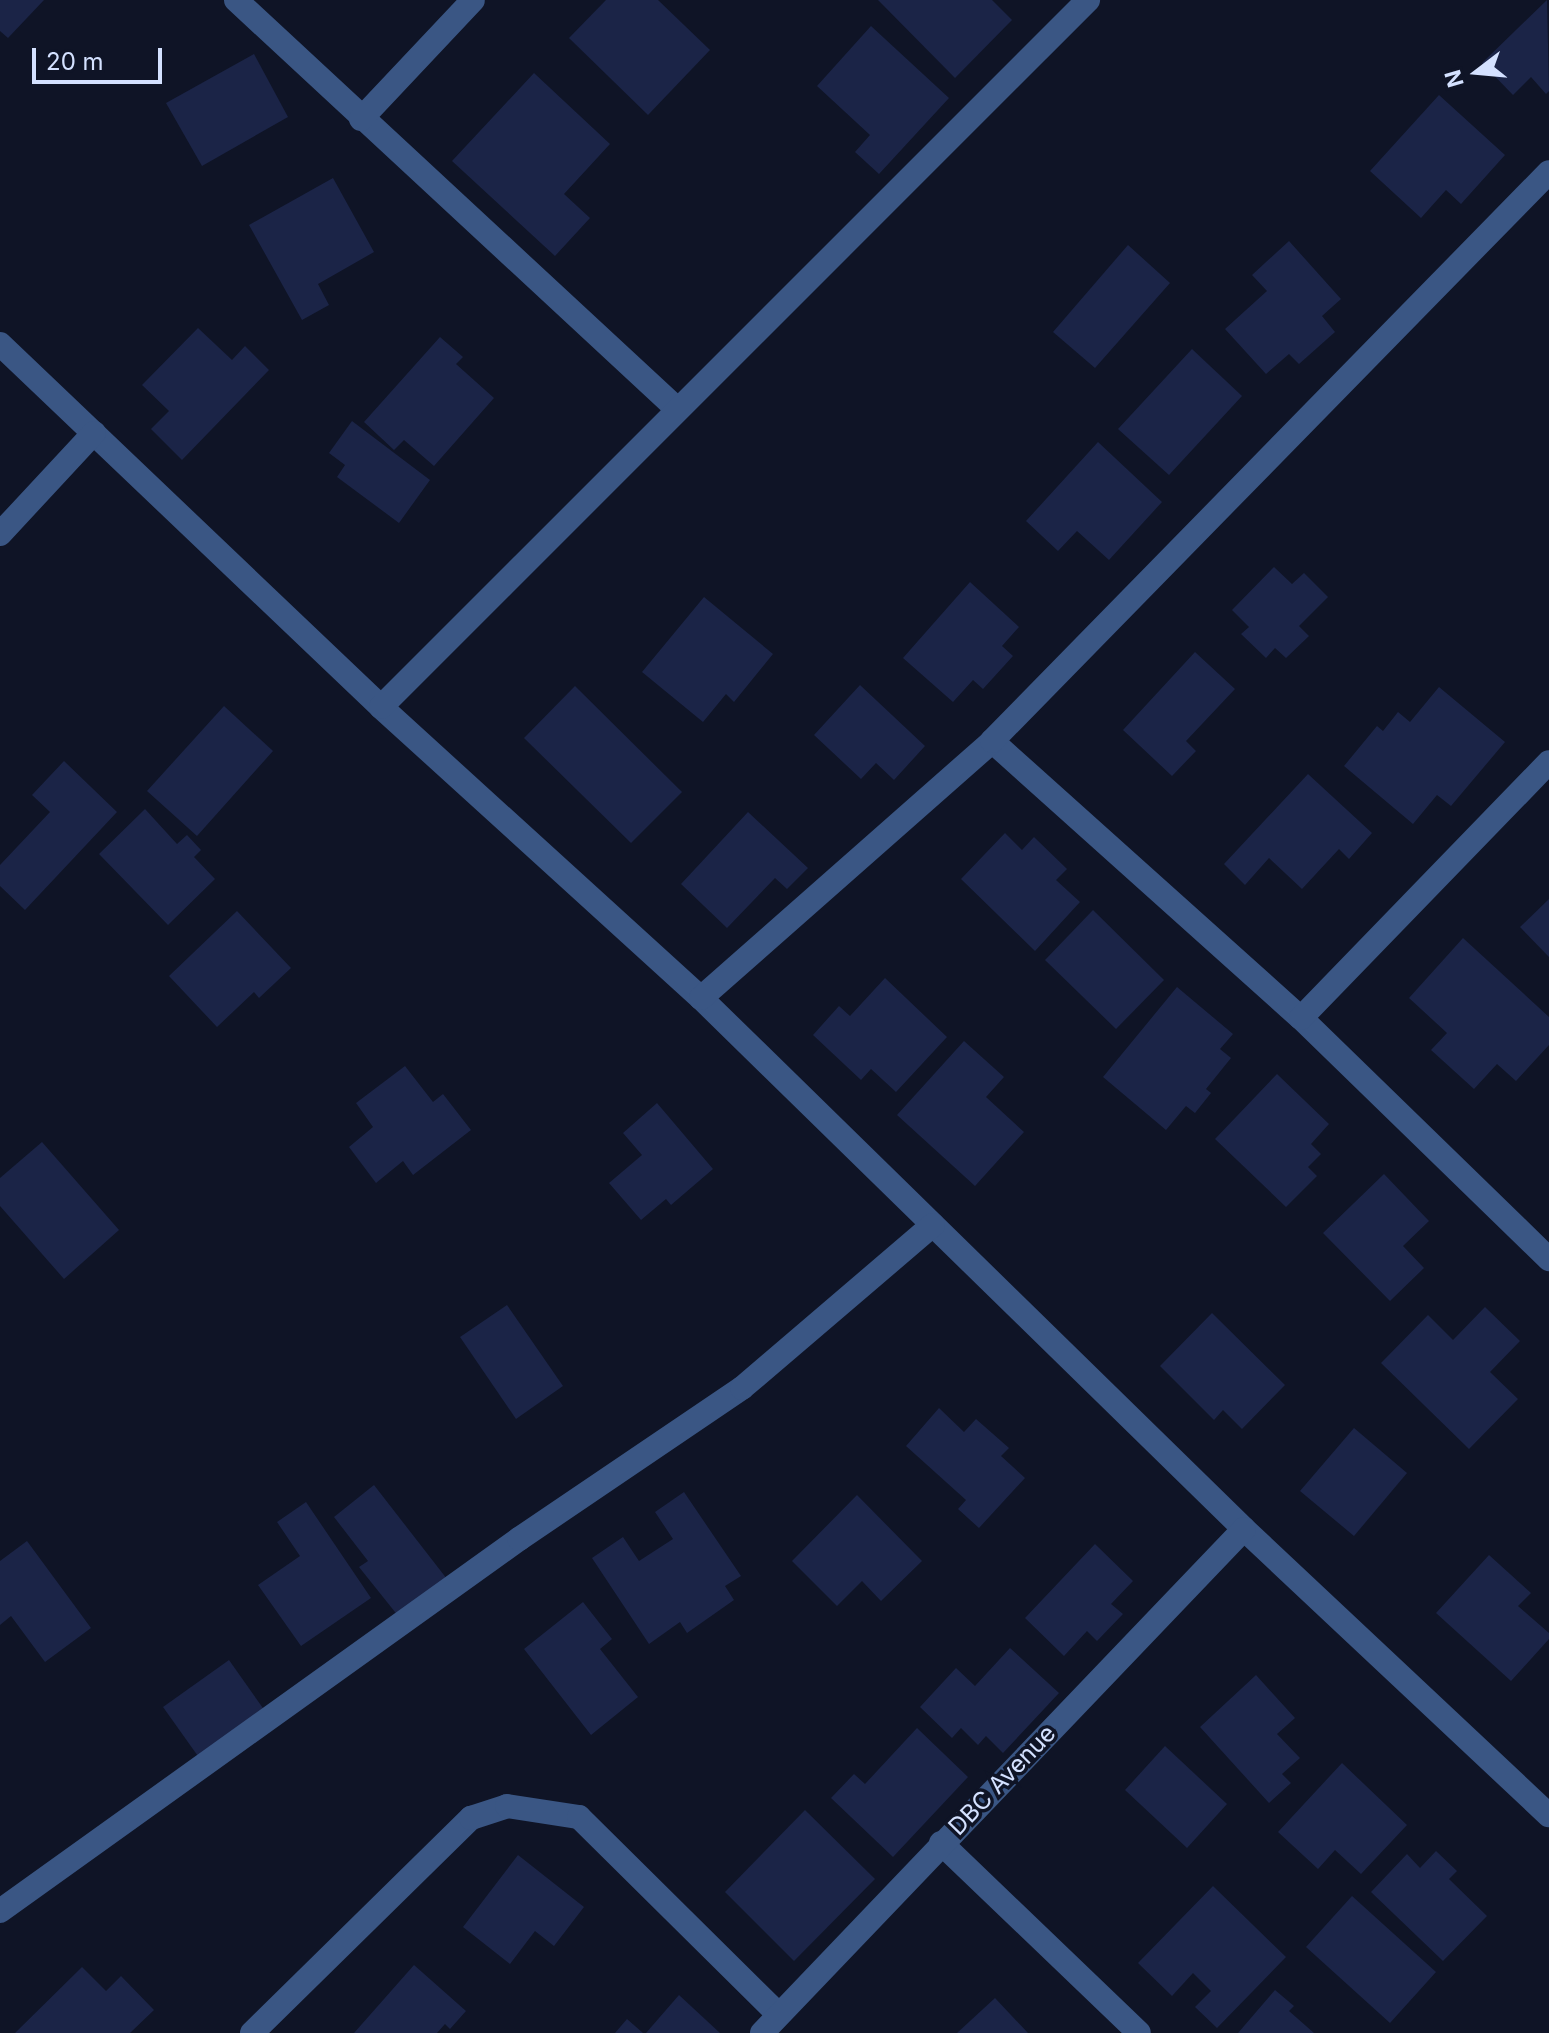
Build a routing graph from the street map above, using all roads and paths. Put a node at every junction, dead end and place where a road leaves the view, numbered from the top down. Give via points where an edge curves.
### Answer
1 (236, 0) edge
2 (473, 0) edge
3 (1088, 0) edge
4 (361, 119) junction
5 (1549, 172) edge
6 (0, 344) edge
7 (677, 409) junction
8 (94, 433) junction
9 (0, 534) edge
10 (381, 707) junction
11 (992, 741) junction
12 (1549, 762) edge
13 (701, 998) junction
14 (1301, 1018) junction
15 (933, 1225) junction
16 (1549, 1259) edge
17 (1244, 1529) junction
18 (1549, 1815) edge
19 (941, 1843) junction
20 (0, 1911) edge
21 (770, 2024) edge
22 (252, 2033) edge
23 (1139, 2033) edge

1 - 4 street
2 - 4 street
3 - 7 street
4 - 7 street
5 - 11 street
6 - 8 street
7 - 10 street
8 - 9 street
8 - 10 street
10 - 13 street
11 - 13 street
11 - 14 street
12 - 14 street
13 - 15 street
14 - 16 street
15 - 17 street
15 - 20 street via 742,1388 519,1539
17 - 18 street
17 - 19 street, DBC Avenue
19 - 21 street, DBC Avenue
19 - 23 street
21 - 22 street via 579,1817 507,1806 471,1818

